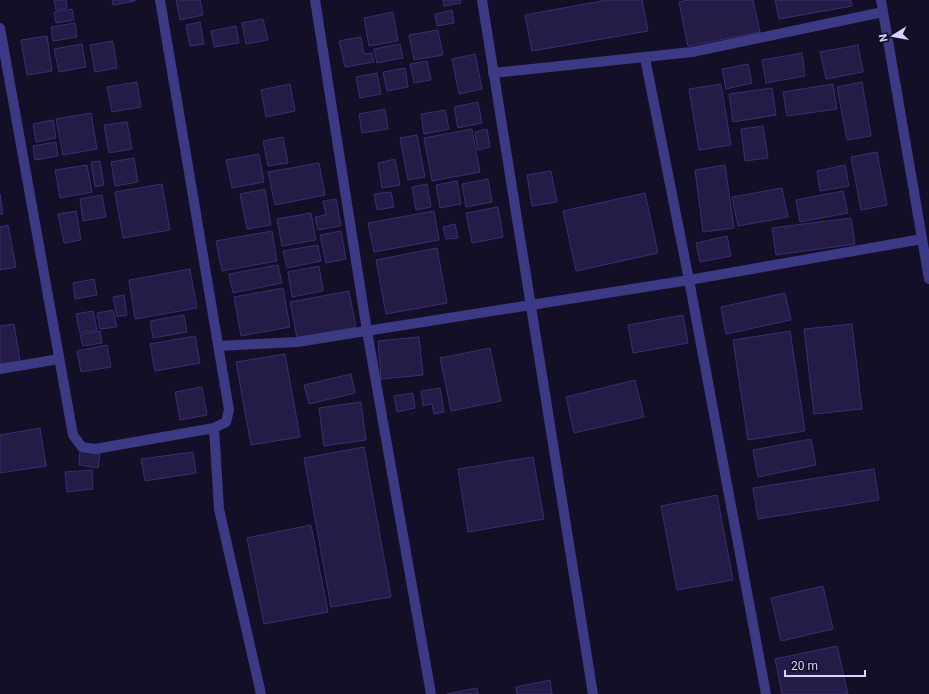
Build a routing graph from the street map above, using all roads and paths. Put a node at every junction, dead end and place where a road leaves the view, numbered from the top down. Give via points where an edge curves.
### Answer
1 (160, 0) edge
2 (315, 0) edge
3 (482, 0) edge
4 (881, 0) edge
5 (883, 12) junction
6 (0, 28) edge
7 (645, 58) junction
8 (493, 73) junction
9 (922, 239) junction
10 (929, 279) edge
11 (689, 280) junction
12 (531, 304) junction
13 (367, 331) junction
14 (219, 346) junction
15 (60, 359) junction
16 (0, 369) edge
17 (214, 428) junction
18 (261, 694) edge
19 (431, 694) edge
20 (593, 694) edge
21 (766, 694) edge

1 - 14 street
2 - 13 street
3 - 8 street
4 - 5 street
5 - 7 street via 692,52
5 - 9 street
6 - 15 street
7 - 8 street
7 - 11 street
8 - 12 street
9 - 10 street
9 - 11 street
11 - 12 street
11 - 21 street
12 - 13 street
12 - 20 street
13 - 14 street via 297,342
13 - 19 street
14 - 17 street via 229,410 226,422
15 - 16 street
15 - 17 street via 73,435 82,447 96,449
17 - 18 street via 219,509

